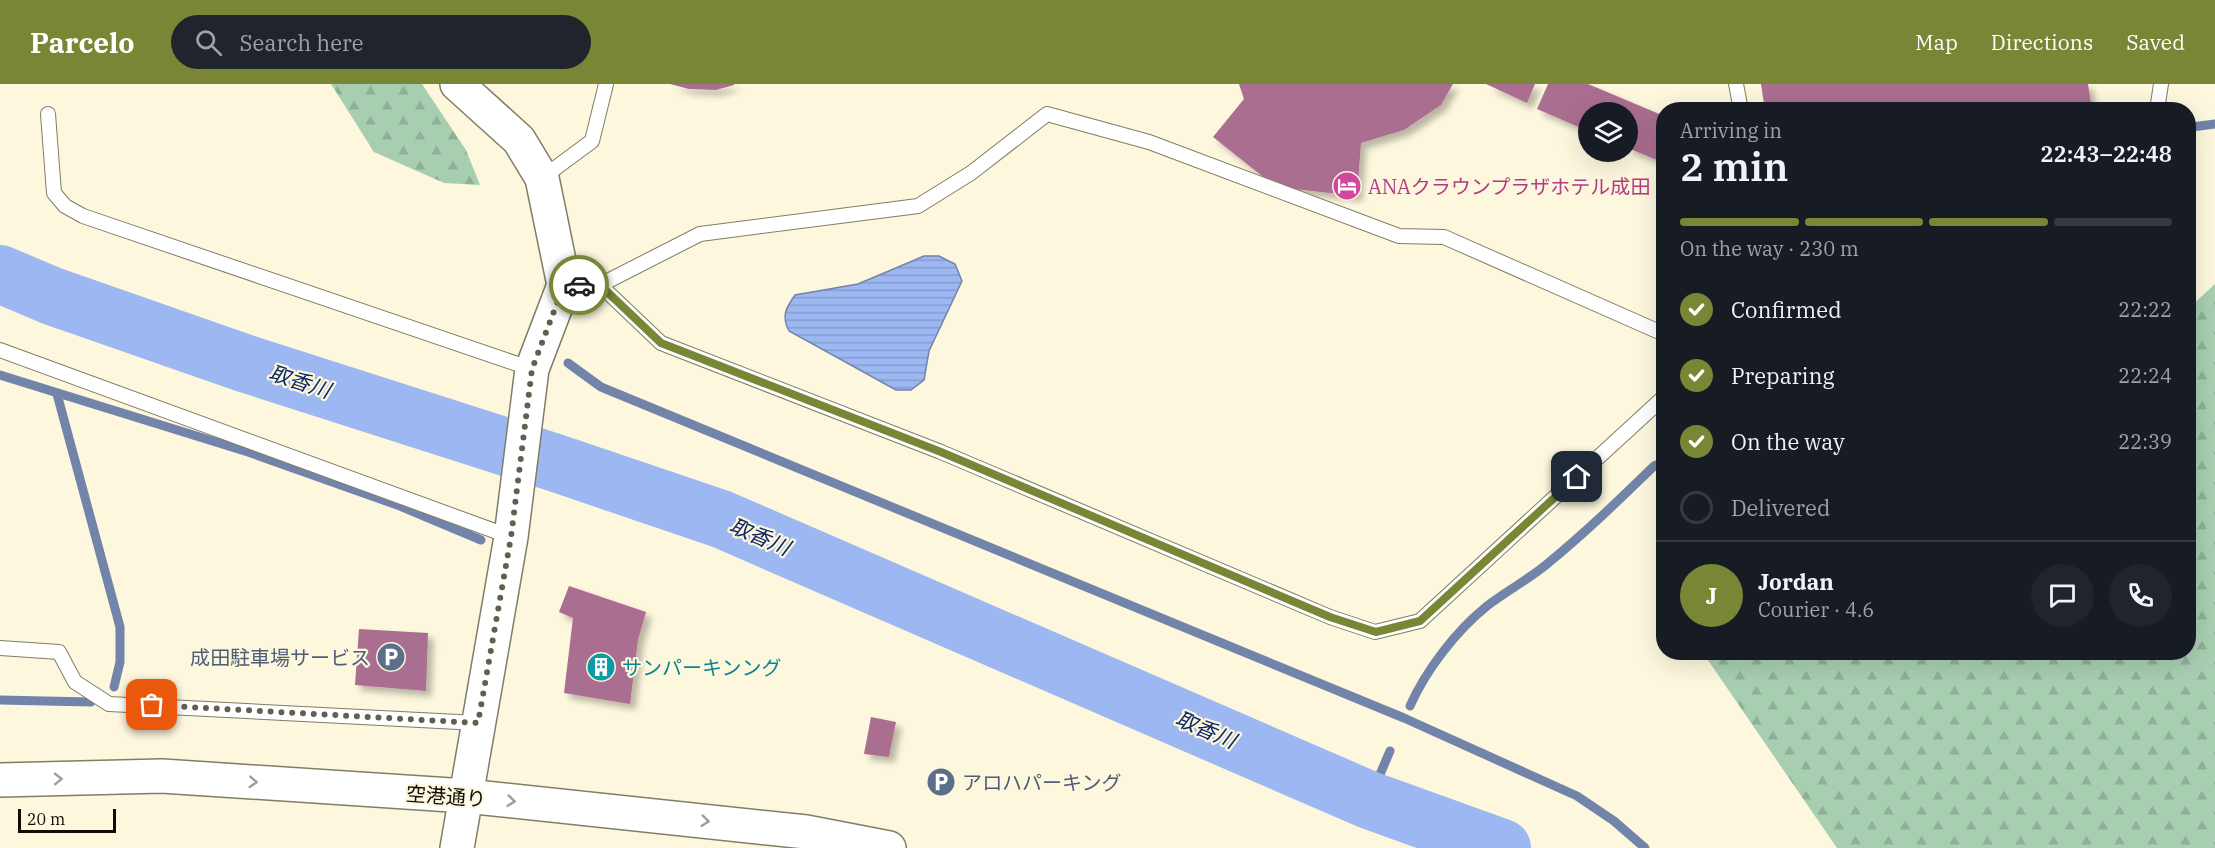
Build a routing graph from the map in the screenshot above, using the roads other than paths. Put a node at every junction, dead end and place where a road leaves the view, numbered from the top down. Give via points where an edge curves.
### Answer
1 (457, 84) edge
2 (606, 84) edge
3 (1736, 84) edge
4 (2162, 84) edge
5 (1739, 102) edge
6 (2159, 102) edge
7 (48, 114) dead end
8 (542, 178) junction
9 (564, 285) junction
10 (600, 285) junction
11 (1656, 330) edge
12 (0, 350) edge
13 (532, 377) junction
14 (1656, 404) edge
15 (511, 529) junction
16 (0, 648) edge
17 (478, 723) junction
18 (0, 780) edge
19 (466, 796) junction
20 (457, 848) edge
21 (889, 848) edge

1 - 8 main road via 519,140
2 - 8 lane via 592,141
3 - 5 lane
4 - 6 lane
7 - 13 lane via 54,193 65,206 83,216
8 - 9 main road
9 - 10 lane
9 - 13 main road
10 - 11 lane via 700,234 918,206 971,173 1047,114 1149,142 1399,236 1444,237
10 - 14 lane via 661,343 941,452 1330,617 1376,632 1420,621
12 - 15 lane
13 - 15 main road
15 - 17 main road
16 - 17 lane via 59,652 75,682 109,704
17 - 19 main road
18 -> 19 main road, 空港通り via 162,776
19 - 20 main road
19 -> 21 main road, 空港通り via 806,832

